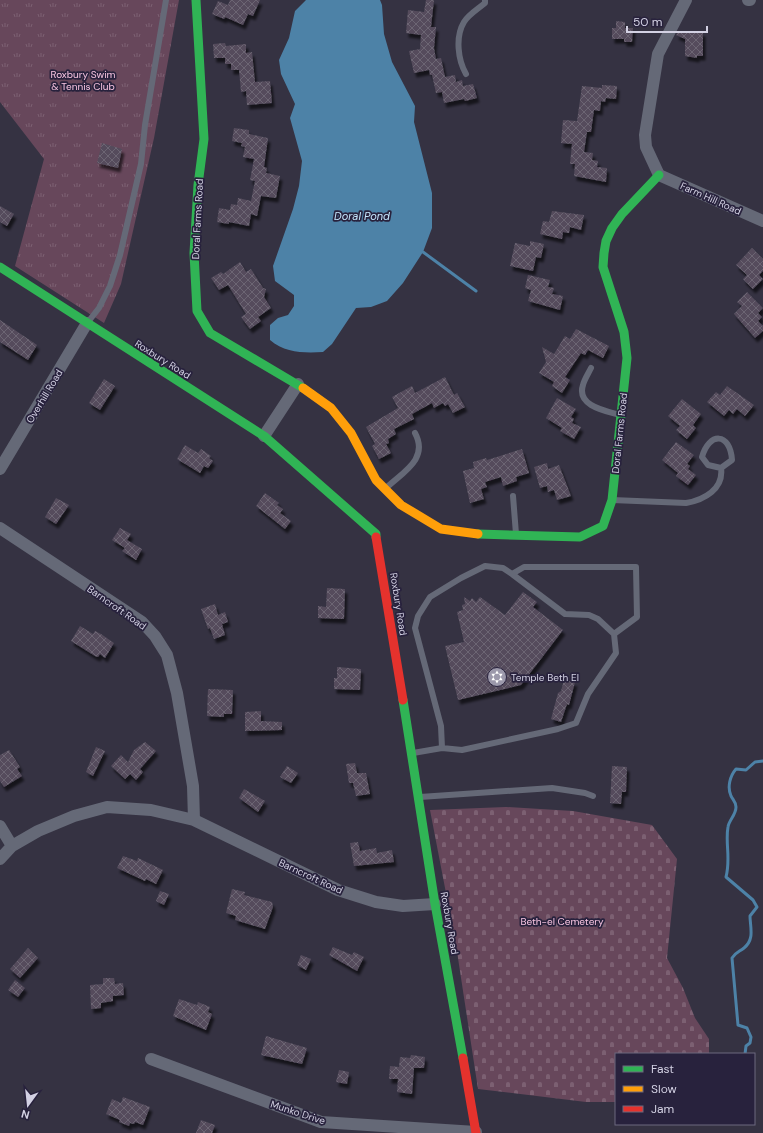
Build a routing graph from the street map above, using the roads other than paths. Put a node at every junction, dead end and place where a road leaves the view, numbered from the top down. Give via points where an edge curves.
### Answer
1 (166, 0) edge
2 (196, 0) edge
3 (485, 0) edge
4 (686, 0) edge
5 (466, 74) dead end
6 (659, 175) junction
7 (763, 221) edge
8 (0, 267) edge
9 (87, 323) junction
10 (591, 368) dead end
11 (298, 384) junction
12 (621, 415) junction
13 (415, 433) dead end
14 (264, 436) junction
15 (721, 468) junction
16 (0, 469) edge
17 (385, 489) junction
18 (513, 496) dead end
19 (612, 500) junction
20 (0, 528) edge
21 (516, 536) junction
22 (512, 574) junction
23 (614, 634) junction
24 (442, 748) junction
25 (411, 753) junction
26 (593, 796) dead end
27 (418, 797) junction
28 (194, 820) junction
29 (0, 826) edge
30 (12, 846) junction
31 (0, 858) edge
32 (436, 904) junction
33 (151, 1059) dead end
34 (476, 1133) edge

1 - 9 lane via 141,164 120,255 110,286 99,308
2 - 11 street, Doral Farms Road via 204,139 194,252 197,311 210,333
3 - 5 lane via 464,24 459,41 460,63
4 - 6 street via 658,54 652,83 645,135 646,147
6 - 7 street, Farm Hill Road
6 - 12 street, Doral Farms Road via 612,228 604,253 603,266 626,343 627,358
8 - 9 street, Roxbury Road
9 - 14 street, Roxbury Road
9 - 16 street, Overhill Road
10 - 12 lane via 582,386 582,394 586,401 594,408
11 - 14 street
11 - 17 street, Doral Farms Road via 331,408 350,432 376,480
12 - 19 street, Doral Farms Road
13 - 17 lane via 420,443 417,458
14 - 25 street, Roxbury Road via 376,534
15 - 15 lane via 732,460 731,450 729,444 723,440 713,440 706,445 702,457 708,465
15 - 19 lane via 717,487 698,501 686,503
17 - 21 street, Doral Farms Road via 401,505 441,529 483,535
18 - 21 lane
19 - 21 street, Doral Farms Road via 603,526 580,537
20 - 28 street, Barncroft Road via 142,622 167,654 177,693 193,786
22 - 23 lane via 565,614 593,617
22 - 23 lane via 524,567 636,567 637,617
22 - 24 lane via 503,568 485,566 430,597 418,616 415,628 441,726
23 - 24 lane via 616,653 588,694 576,723 558,730 462,750
24 - 25 lane
25 - 27 street, Roxbury Road
26 - 27 lane via 552,788
27 - 32 street, Roxbury Road
28 - 30 street, Barncroft Road via 151,810 107,807 74,816 38,831
28 - 32 street, Barncroft Road via 338,890 376,902 403,906
29 - 30 street
30 - 31 street, Barncroft Road
32 - 34 street, Roxbury Road
33 - 34 street, Munko Drive via 321,1122

